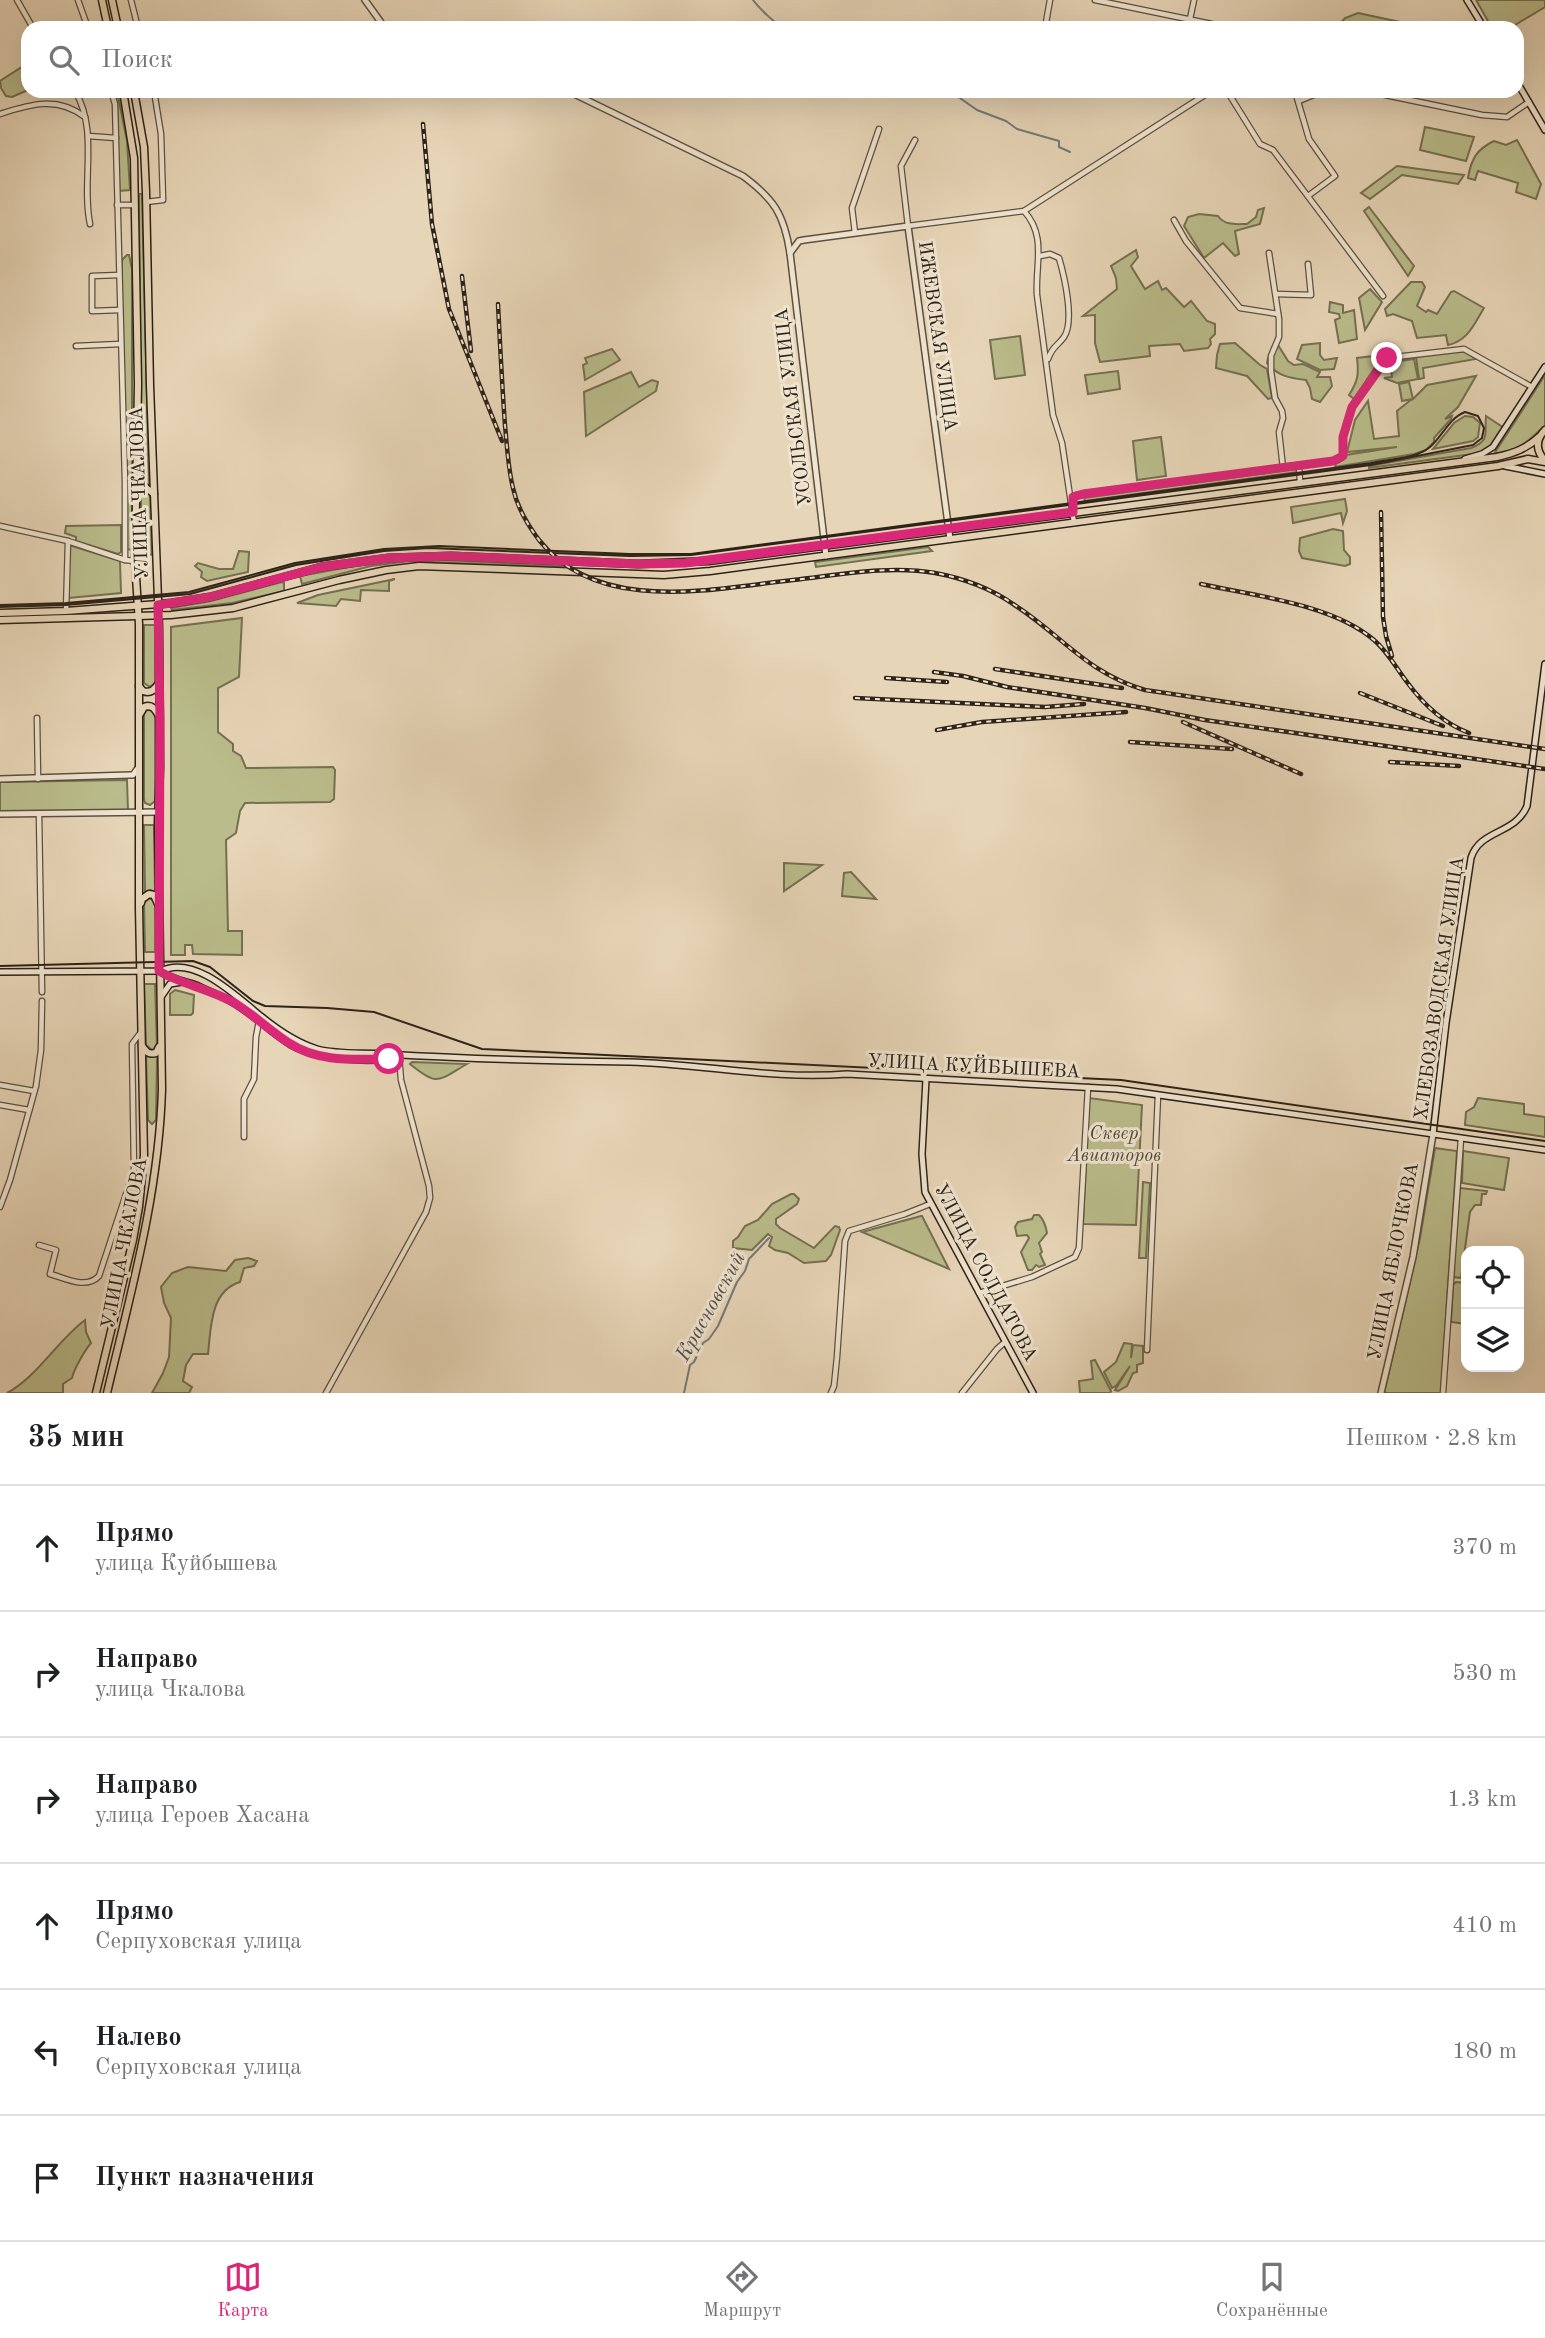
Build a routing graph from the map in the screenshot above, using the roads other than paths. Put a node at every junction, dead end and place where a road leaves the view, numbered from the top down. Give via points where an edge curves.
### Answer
1 (17, 0) edge
2 (78, 0) edge
3 (102, 0) edge
4 (112, 0) edge
5 (131, 0) edge
6 (365, 0) edge
7 (1050, 0) edge
8 (1095, 0) edge
9 (1194, 0) edge
10 (1467, 0) edge
11 (1190, 19) junction
12 (29, 21) edge
13 (86, 21) edge
14 (106, 21) edge
15 (116, 21) edge
16 (136, 21) edge
17 (381, 21) edge
18 (1046, 21) edge
19 (1199, 21) edge
20 (1480, 21) edge
21 (1524, 94) edge
22 (79, 98) edge
23 (113, 98) edge
24 (124, 98) edge
25 (135, 98) edge
26 (155, 98) edge
27 (582, 98) edge
28 (1200, 98) edge
29 (1231, 98) edge
30 (1304, 98) edge
31 (1400, 98) edge
32 (1299, 100) joint
33 (1529, 102) junction
34 (0, 114) edge
35 (86, 118) junction
36 (879, 128) dead end
37 (1545, 130) edge
38 (88, 136) junction
39 (116, 138) junction
40 (915, 140) dead end
41 (1308, 196) junction
42 (146, 202) junction
43 (117, 205) junction
44 (135, 205) junction
45 (1024, 211) junction
46 (1174, 220) dead end
47 (784, 221) junction
48 (90, 224) dead end
49 (908, 226) junction
50 (855, 233) junction
51 (799, 241) junction
52 (790, 253) junction
53 (1269, 253) dead end
54 (1040, 256) junction
55 (1308, 264) dead end
56 (119, 275) junction
57 (1276, 294) junction
58 (1383, 296) dead end
59 (120, 310) junction
60 (1278, 314) junction
61 (120, 344) junction
62 (76, 346) dead end
63 (1047, 360) junction
64 (1545, 367) edge
65 (1532, 387) junction
66 (1545, 429) edge
67 (1539, 437) junction
68 (1460, 460) junction
69 (1545, 462) edge
70 (1299, 466) junction
71 (1499, 466) junction
72 (1283, 468) junction
73 (1545, 474) edge
74 (1300, 482) junction
75 (137, 494) junction
76 (154, 494) junction
77 (1072, 500) junction
78 (1073, 512) junction
79 (1074, 523) junction
80 (0, 526) edge
81 (948, 529) junction
82 (950, 539) junction
83 (68, 541) junction
84 (824, 545) junction
85 (826, 556) junction
86 (125, 559) junction
87 (135, 561) junction
88 (286, 576) junction
89 (290, 593) junction
90 (158, 605) junction
91 (138, 606) junction
92 (66, 611) junction
93 (0, 613) edge
94 (158, 615) junction
95 (138, 616) junction
96 (0, 620) edge
97 (1545, 664) edge
98 (159, 683) junction
99 (138, 684) junction
100 (139, 716) junction
101 (160, 717) junction
102 (37, 718) dead end
103 (139, 765) junction
104 (0, 779) edge
105 (38, 779) junction
106 (139, 812) junction
107 (158, 812) junction
108 (0, 814) edge
109 (39, 814) junction
110 (159, 905) junction
111 (139, 908) junction
112 (41, 971) junction
113 (140, 971) junction
114 (160, 971) junction
115 (0, 972) edge
116 (187, 982) junction
117 (41, 992) dead end
118 (160, 1000) junction
119 (42, 1002) dead end
120 (259, 1021) junction
121 (141, 1032) junction
122 (141, 1045) junction
123 (161, 1045) junction
124 (399, 1056) junction
125 (926, 1079) junction
126 (0, 1085) edge
127 (1088, 1087) junction
128 (34, 1091) junction
129 (1158, 1095) junction
130 (0, 1105) edge
131 (29, 1111) junction
132 (144, 1119) junction
133 (161, 1121) junction
134 (1433, 1134) junction
135 (244, 1137) dead end
136 (1461, 1138) junction
137 (1545, 1150) edge
138 (134, 1170) junction
139 (143, 1177) junction
140 (930, 1203) junction
141 (0, 1207) edge
142 (39, 1245) dead end
143 (979, 1293) junction
144 (1005, 1342) junction
145 (1147, 1350) dead end
146 (96, 1393) edge
147 (107, 1393) edge
148 (326, 1393) edge
149 (831, 1393) edge
150 (962, 1393) edge
151 (1033, 1393) edge
152 (1381, 1393) edge
153 (1443, 1393) edge

1 - 12 street
2 - 13 street
3 - 14 main road
4 - 15 main road
5 - 16 street
6 - 17 main road
7 - 18 street
8 - 11 street
9 - 11 street
10 - 20 main road
11 - 19 street
21 - 33 main road
22 - 35 street
23 - 39 street
24 - 44 main road, УЛИЦА ЧКАЛОВА via 134,158
25 - 42 main road, УЛИЦА ЧКАЛОВА via 144,147
26 - 42 street via 163,200
27 - 47 main road via 743,176 763,190
28 - 45 street
29 - 41 street via 1260,144 1273,150
30 - 32 street
31 - 33 street via 1507,117
32 - 41 street via 1308,139 1335,176
33 - 37 main road
34 - 35 street via 29,105 64,104
35 - 38 street
36 - 50 street via 852,208
38 - 39 street
38 - 48 street
39 - 43 street
40 - 49 street, ИЖЕВСКАЯ УЛИЦА via 901,166
41 - 58 street
42 - 76 main road, УЛИЦА ЧКАЛОВА
43 - 44 street
43 - 56 street
44 - 75 main road, УЛИЦА ЧКАЛОВА
45 - 49 street
45 - 54 street via 1036,230
46 - 60 street via 1240,308
47 - 51 main road
47 - 52 main road
49 - 50 main road
49 - 81 main road, ИЖЕВСКАЯ УЛИЦА
50 - 51 main road
51 - 52 main road
52 - 84 main road, УСОЛЬСКАЯ УЛИЦА
53 - 57 street
54 - 63 street via 1036,283
54 - 63 street via 1059,258 1069,320 1064,337
55 - 57 street via 1311,295
56 - 59 street
56 - 59 street via 92,276 92,311
57 - 60 street
59 - 61 street
60 - 72 street via 1279,337 1271,371 1283,418 1279,432
61 - 62 street
61 - 86 street
63 - 77 street via 1053,415
64 - 65 main road
65 - 68 main road via 1493,447
65 - 70 street via 1464,349 1387,358 1352,407 1341,458
66 - 67 main road
67 - 68 main road via 1514,453
67 - 69 main road via 1538,448
68 - 74 main road
69 - 71 main road via 1528,459
70 - 72 street
70 - 74 street
71 - 73 main road
71 - 79 main road
72 - 77 street via 1083,494
74 - 78 main road
75 - 76 main road via 145,487
75 - 87 main road, УЛИЦА ЧКАЛОВА
76 - 90 main road, УЛИЦА ЧКАЛОВА
77 - 78 street
78 - 79 street
78 - 81 main road
79 - 82 main road
80 - 83 street
81 - 82 main road, ИЖЕВСКАЯ УЛИЦА
81 - 84 main road
82 - 85 main road
83 - 86 street
83 - 92 street
84 - 85 main road, УСОЛЬСКАЯ УЛИЦА
84 - 88 main road via 663,564 389,558
85 - 89 main road via 664,575 419,566
86 - 87 street
87 - 91 main road, УЛИЦА ЧКАЛОВА
88 - 89 main road
88 - 90 main road via 210,597
89 - 94 main road via 233,608
90 - 91 main road
90 - 94 main road, УЛИЦА ЧКАЛОВА
91 - 92 main road
91 - 95 main road, УЛИЦА ЧКАЛОВА
92 - 93 main road
94 - 95 main road
94 - 98 main road, УЛИЦА ЧКАЛОВА
95 - 96 main road
95 - 99 main road, УЛИЦА ЧКАЛОВА
97 - 134 main road, ХЛЕБОЗАВОДСКАЯ УЛИЦА via 1527,806 1512,826 1475,847 1471,858
98 - 99 main road via 148,692
98 - 101 main road, УЛИЦА ЧКАЛОВА
99 - 100 main road, УЛИЦА ЧКАЛОВА
100 - 101 main road via 151,706
100 - 103 main road, УЛИЦА ЧКАЛОВА
101 - 107 main road, УЛИЦА ЧКАЛОВА
102 - 105 street
103 - 105 main road via 133,775
103 - 106 main road, УЛИЦА ЧКАЛОВА
104 - 105 main road
106 - 107 main road
106 - 109 main road
106 - 111 main road, УЛИЦА ЧКАЛОВА
107 - 110 main road, УЛИЦА ЧКАЛОВА
108 - 109 main road
109 - 112 street
110 - 111 main road via 149,894
110 - 114 main road, УЛИЦА ЧКАЛОВА
111 - 113 main road, УЛИЦА ЧКАЛОВА
112 - 113 main road, УЛИЦА КУЙБЫШЕВА
112 - 115 main road, УЛИЦА КУЙБЫШЕВА
112 - 117 street
113 - 114 main road, УЛИЦА КУЙБЫШЕВА
113 - 121 main road, УЛИЦА ЧКАЛОВА
114 - 116 main road, УЛИЦА КУЙБЫШЕВА
114 - 118 main road, УЛИЦА ЧКАЛОВА
114 - 124 main road, УЛИЦА КУЙБЫШЕВА via 176,967 210,977 263,1018 310,1046
116 - 118 main road via 170,984
116 - 120 main road, УЛИЦА КУЙБЫШЕВА
118 - 123 main road, УЛИЦА ЧКАЛОВА
119 - 128 street
120 - 124 main road, УЛИЦА КУЙБЫШЕВА via 291,1045 318,1056
120 - 135 street via 254,1079 244,1099
121 - 122 main road, УЛИЦА ЧКАЛОВА
121 - 138 street via 133,1041
122 - 123 main road via 152,1054
122 - 132 main road, УЛИЦА ЧКАЛОВА
123 - 133 main road, УЛИЦА ЧКАЛОВА
124 - 125 main road, УЛИЦА КУЙБЫШЕВА via 632,1062 733,1072
124 - 148 street via 429,1186 428,1206
125 - 127 main road, УЛИЦА КУЙБЫШЕВА
125 - 140 main road, УЛИЦА СОЛДАТОВА via 921,1166
126 - 128 street
127 - 129 main road, УЛИЦА КУЙБЫШЕВА
127 - 143 street via 1075,1257 1023,1281
128 - 131 street
129 - 134 main road, УЛИЦА КУЙБЫШЕВА
129 - 145 street
130 - 131 street
131 - 141 street
132 - 133 main road via 148,1126
132 - 139 main road, УЛИЦА ЧКАЛОВА
133 - 147 main road, УЛИЦА ЧКАЛОВА via 143,1243
134 - 136 main road, УЛИЦА КУЙБЫШЕВА
134 - 152 main road, УЛИЦА ЯБЛОЧКОВА via 1413,1257
136 - 137 main road, УЛИЦА КУЙБЫШЕВА
136 - 153 street
138 - 139 street
138 - 142 street via 96,1279 86,1283 50,1274 56,1250
139 - 146 main road, УЛИЦА ЧКАЛОВА via 133,1240
140 - 143 main road, УЛИЦА СОЛДАТОВА
140 - 149 street via 849,1231
143 - 144 main road, УЛИЦА СОЛДАТОВА
144 - 150 street
144 - 151 main road, УЛИЦА СОЛДАТОВА

